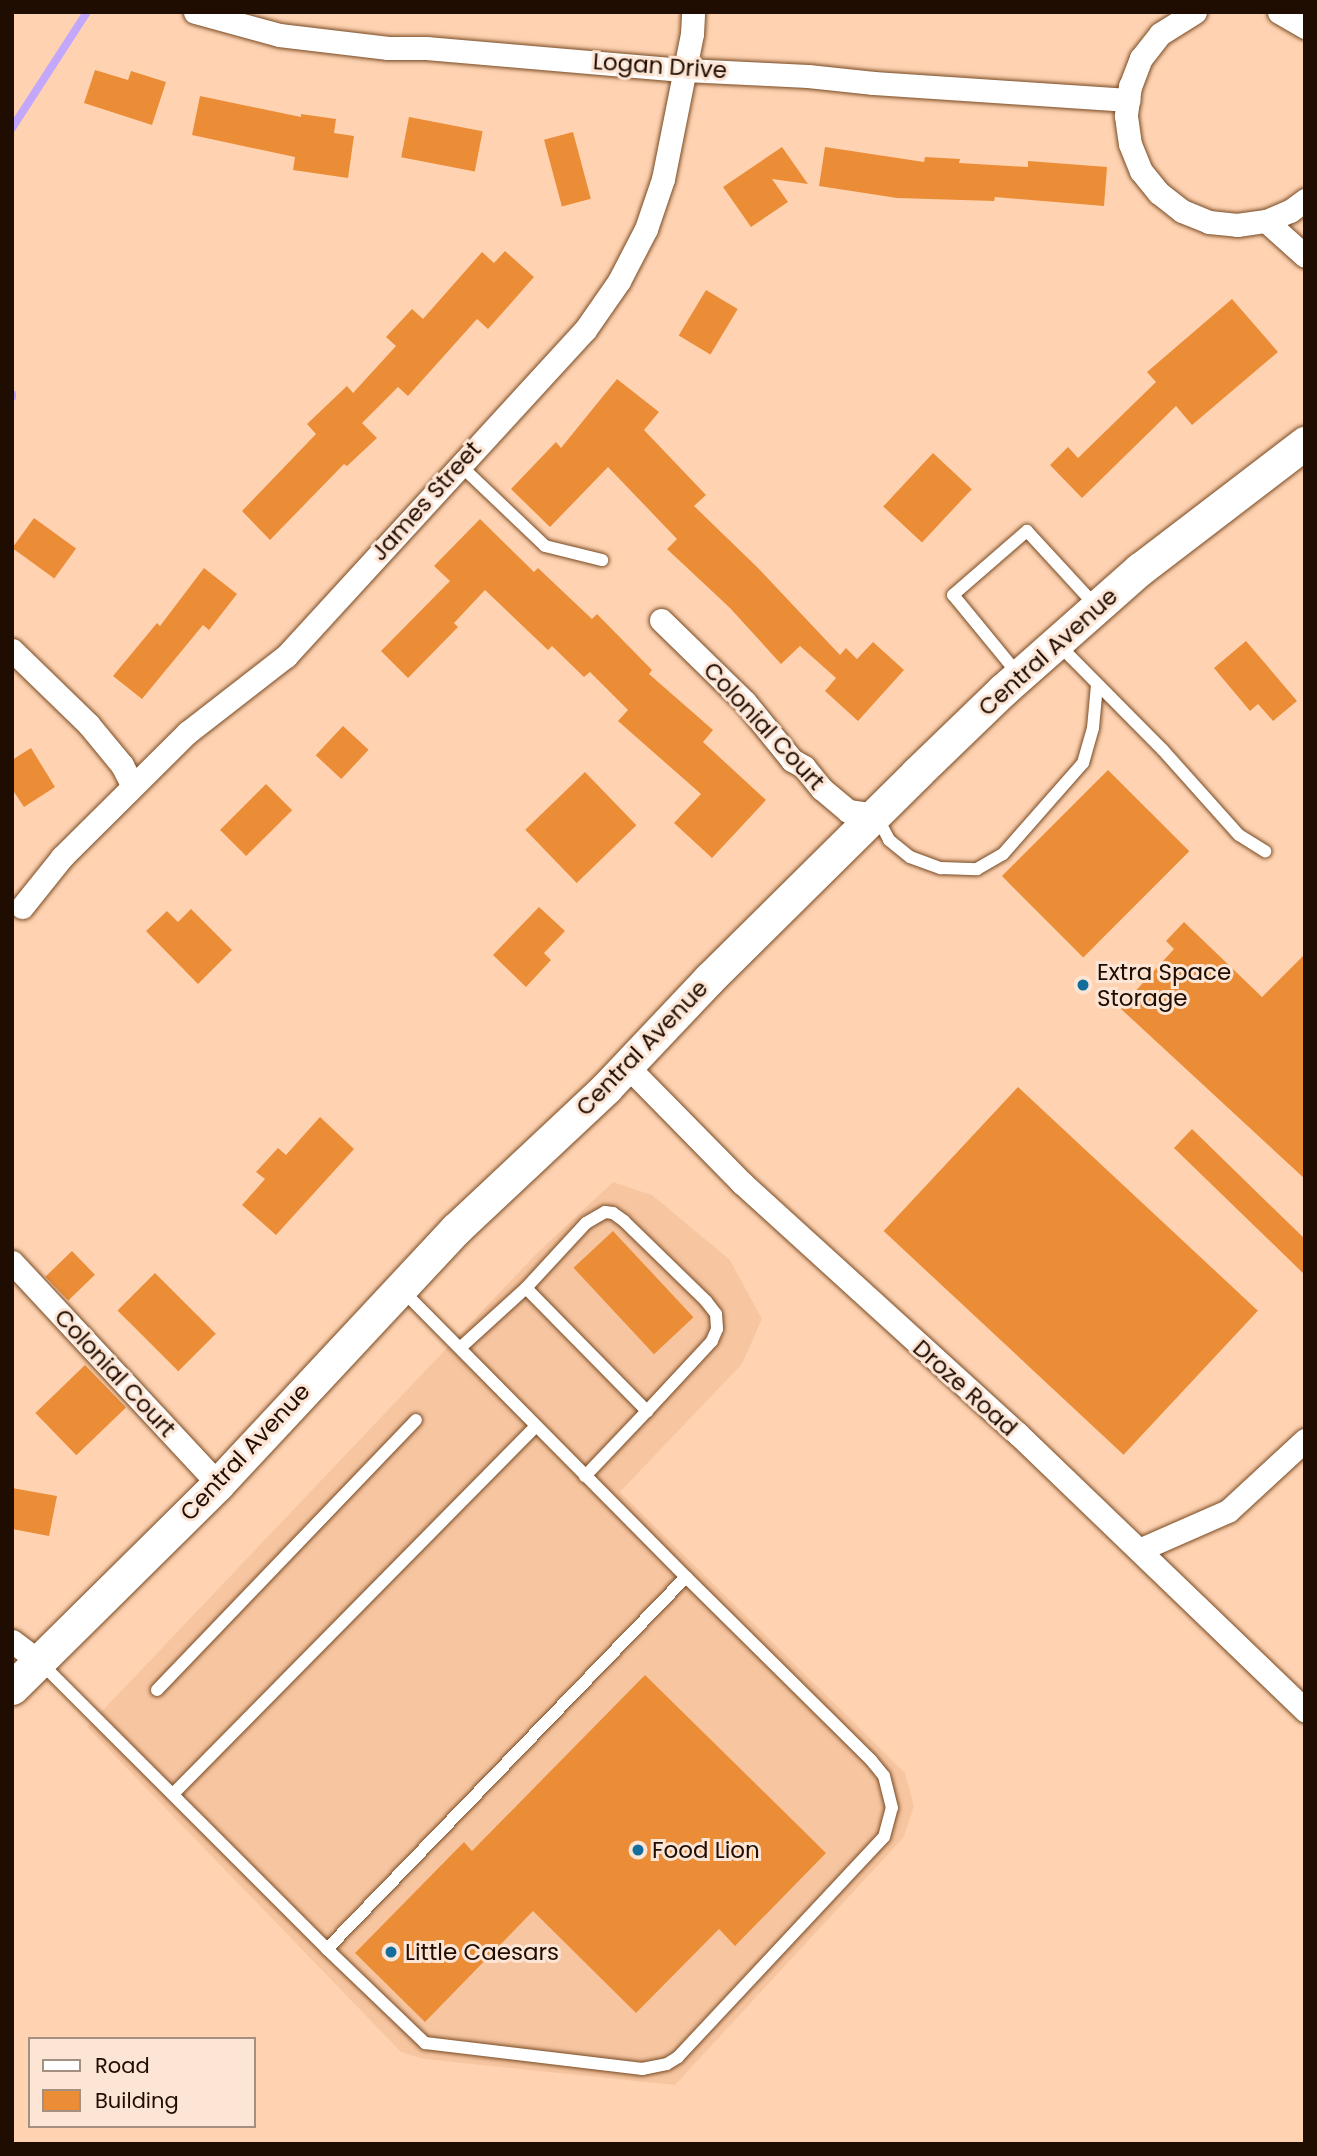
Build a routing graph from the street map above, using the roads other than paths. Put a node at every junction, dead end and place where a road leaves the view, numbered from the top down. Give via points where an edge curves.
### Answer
1 (195, 12) edge
2 (693, 12) edge
3 (1195, 12) edge
4 (685, 70) junction
5 (1128, 100) junction
6 (1305, 200) edge
7 (1266, 221) junction
8 (1305, 256) edge
9 (1305, 443) edge
10 (460, 465) junction
11 (602, 560) dead end
12 (1098, 608) junction
13 (661, 620) dead end
14 (1058, 643) junction
15 (12, 650) edge
16 (1019, 676) junction
17 (1097, 685) junction
18 (132, 785) junction
19 (876, 815) junction
20 (1265, 851) dead end
21 (22, 907) dead end
22 (626, 1065) junction
23 (12, 1262) edge
24 (400, 1288) junction
25 (526, 1288) junction
26 (460, 1348) junction
27 (647, 1411) junction
28 (416, 1420) dead end
29 (536, 1426) junction
30 (1305, 1440) edge
31 (585, 1476) junction
32 (218, 1484) junction
33 (1139, 1550) junction
34 (686, 1577) junction
35 (12, 1641) edge
36 (39, 1661) junction
37 (12, 1688) edge
38 (158, 1690) dead end
39 (1305, 1710) edge
40 (173, 1794) junction
41 (327, 1949) junction

1 - 4 street, Logan Drive via 279,35 388,48
2 - 4 street, James Street
3 - 5 street via 1160,34 1141,58
4 - 5 street, Logan Drive
4 - 10 street, James Street via 663,179 646,229 620,281 563,356
5 - 7 street via 1130,144 1141,171 1159,193 1182,211 1209,222
6 - 7 street
7 - 8 street
9 - 12 street, Central Avenue via 1191,529
10 - 11 lane via 545,547
10 - 18 street, James Street via 286,656 188,732
12 - 14 street, Central Avenue
12 - 16 lane via 1027,531 953,596
13 - 19 street, Colonial Court via 745,702 822,789 848,811
14 - 16 street, Central Avenue
14 - 17 lane
15 - 18 street via 89,725 122,765
16 - 19 street, Central Avenue
17 - 19 lane via 1093,728 1083,763 1003,853 977,869 941,868 910,858 889,840
17 - 20 lane via 1239,835
18 - 21 street, James Street via 62,857
19 - 22 street, Central Avenue
22 - 24 street, Central Avenue
22 - 33 street, Droze Road via 741,1183
23 - 32 street, Colonial Court
24 - 26 lane
24 - 32 street, Central Avenue
25 - 26 lane
25 - 27 lane
25 - 27 lane via 586,1223 605,1212 624,1221 706,1301 716,1314 712,1341
26 - 29 lane
27 - 31 lane
28 - 38 lane
29 - 31 lane
29 - 40 lane
30 - 33 street via 1228,1511
31 - 34 lane
32 - 36 street, Central Avenue
33 - 39 street, Droze Road
34 - 41 lane
34 - 41 lane via 871,1760 884,1776 892,1808 884,1837 678,2057 642,2070 425,2043
35 - 36 street
36 - 37 street, Central Avenue
36 - 40 lane
40 - 41 lane

